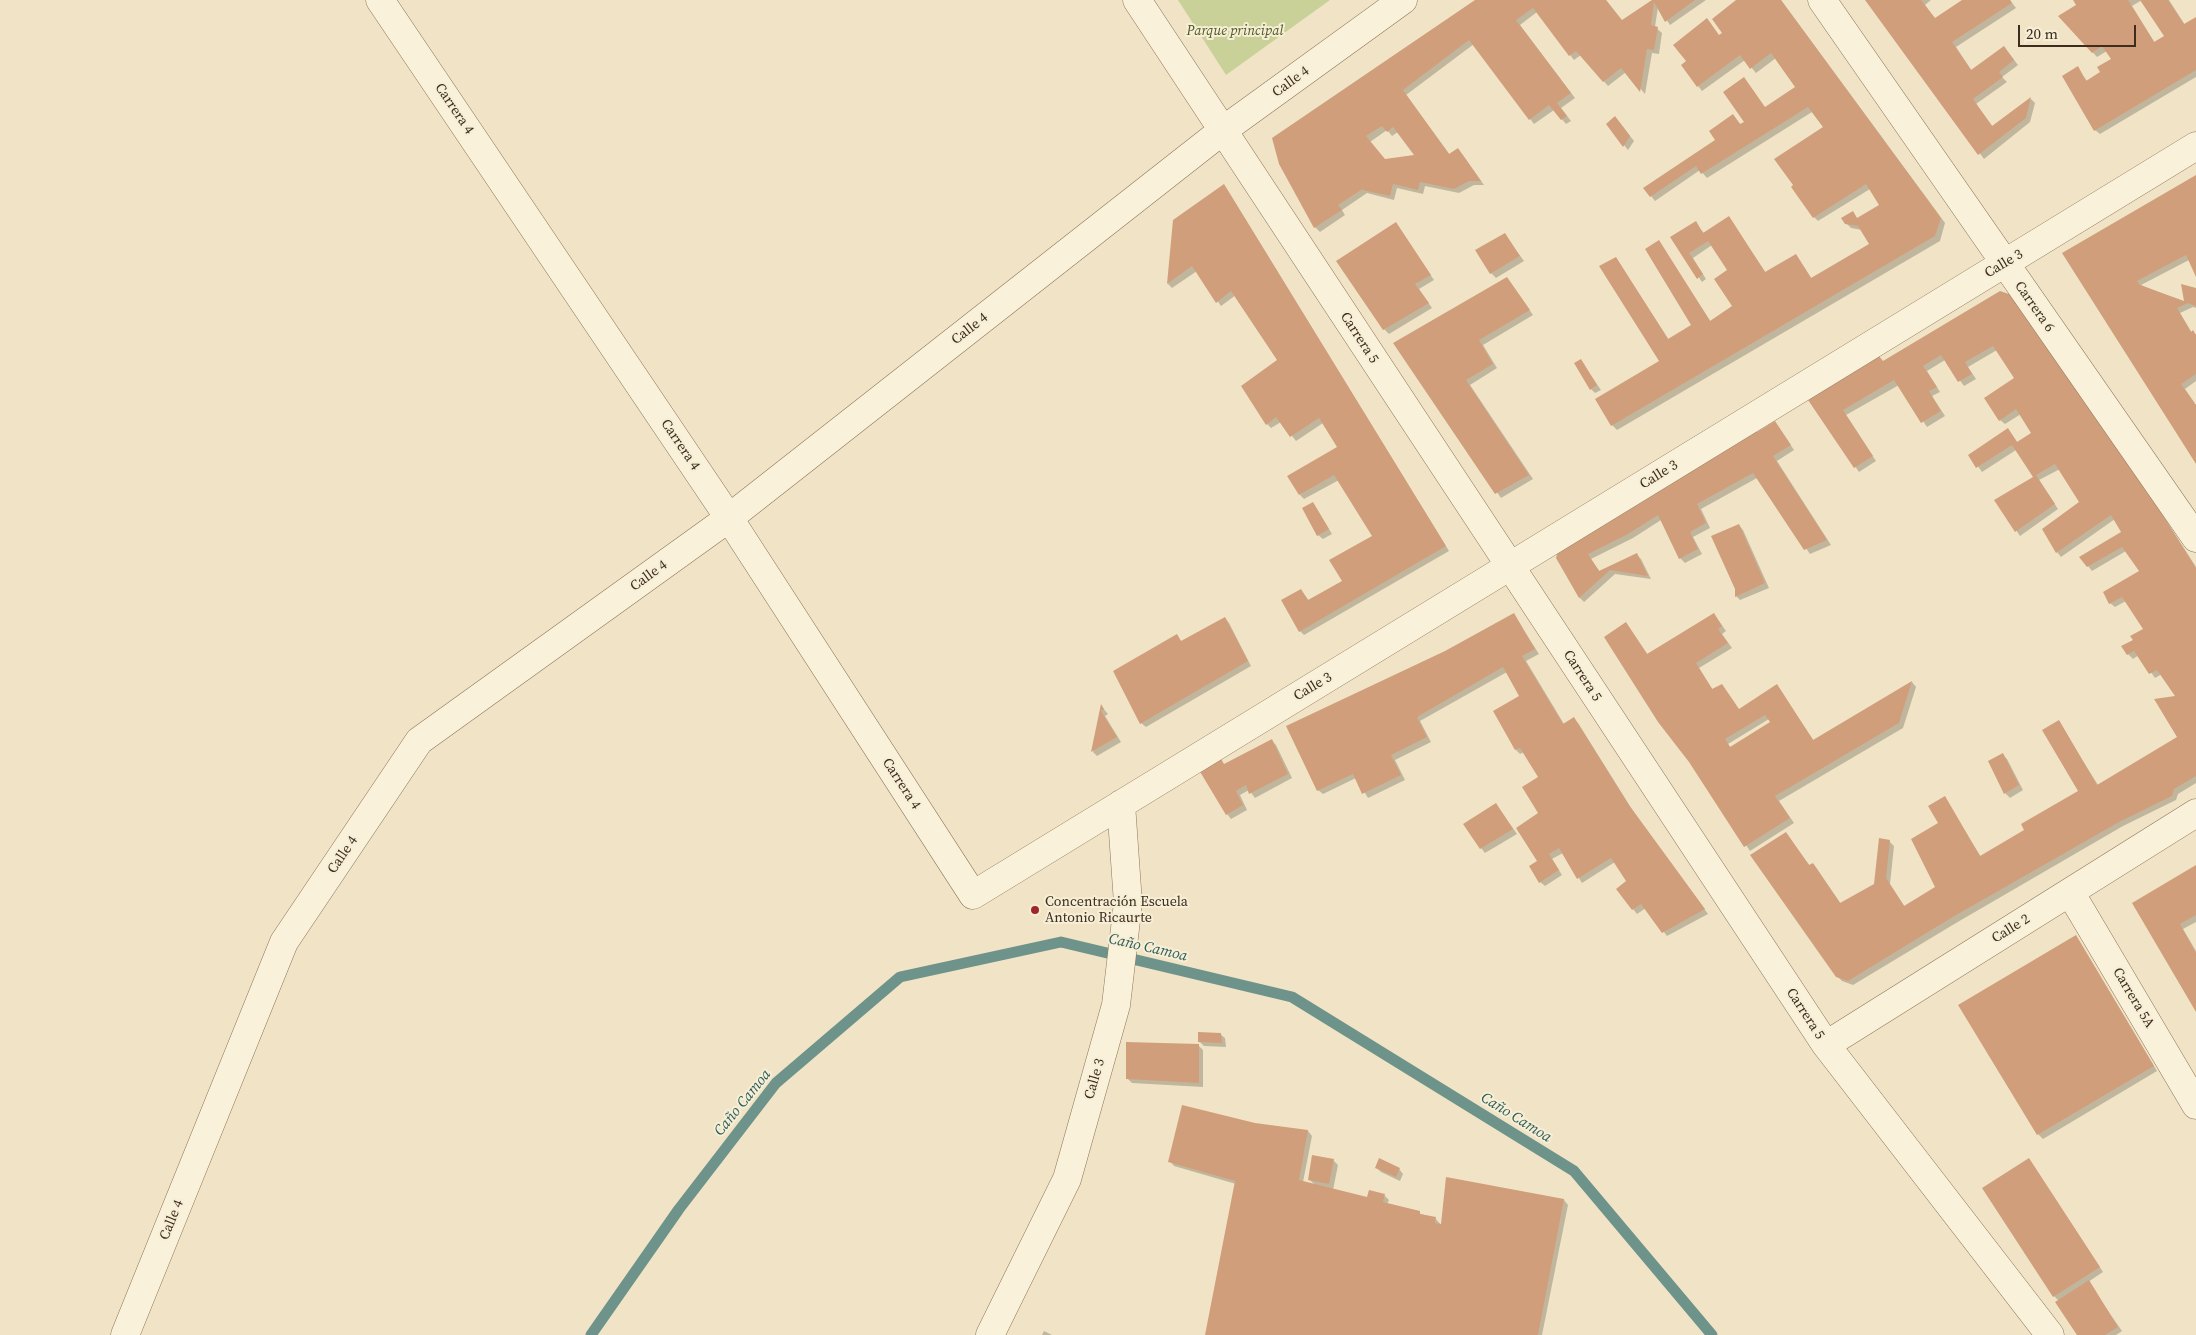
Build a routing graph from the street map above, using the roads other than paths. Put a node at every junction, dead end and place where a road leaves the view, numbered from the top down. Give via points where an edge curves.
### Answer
1 (380, 0) edge
2 (1137, 0) edge
3 (1403, 0) edge
4 (1822, 0) edge
5 (1222, 131) junction
6 (2196, 146) edge
7 (2004, 264) junction
8 (729, 518) junction
9 (2196, 538) edge
10 (1510, 567) junction
11 (1121, 804) junction
12 (2196, 813) edge
13 (2070, 892) junction
14 (973, 895) joint
15 (1826, 1045) junction
16 (2196, 1104) edge
17 (125, 1335) edge
18 (990, 1335) edge
19 (2050, 1335) edge

1 - 8 street, Carrera 4
2 - 5 street, Carrera 5
3 - 5 street, Calle 4
4 - 7 street, Carrera 6
5 - 8 street, Calle 4
5 - 10 street, Carrera 5
6 - 7 street, Calle 3
7 - 9 street, Carrera 6
7 - 10 street, Calle 3
8 - 14 street, Carrera 4
8 - 17 street, Calle 4 via 419,741 284,942
10 - 11 street, Calle 3
10 - 15 street, Carrera 5
11 - 14 street, Calle 3
11 - 18 street, Calle 3 via 1128,903 1116,1005 1067,1179
12 - 13 street, Calle 2
13 - 15 street, Calle 2
13 - 16 street, Carrera 5A
15 - 19 street, Carrera 5

